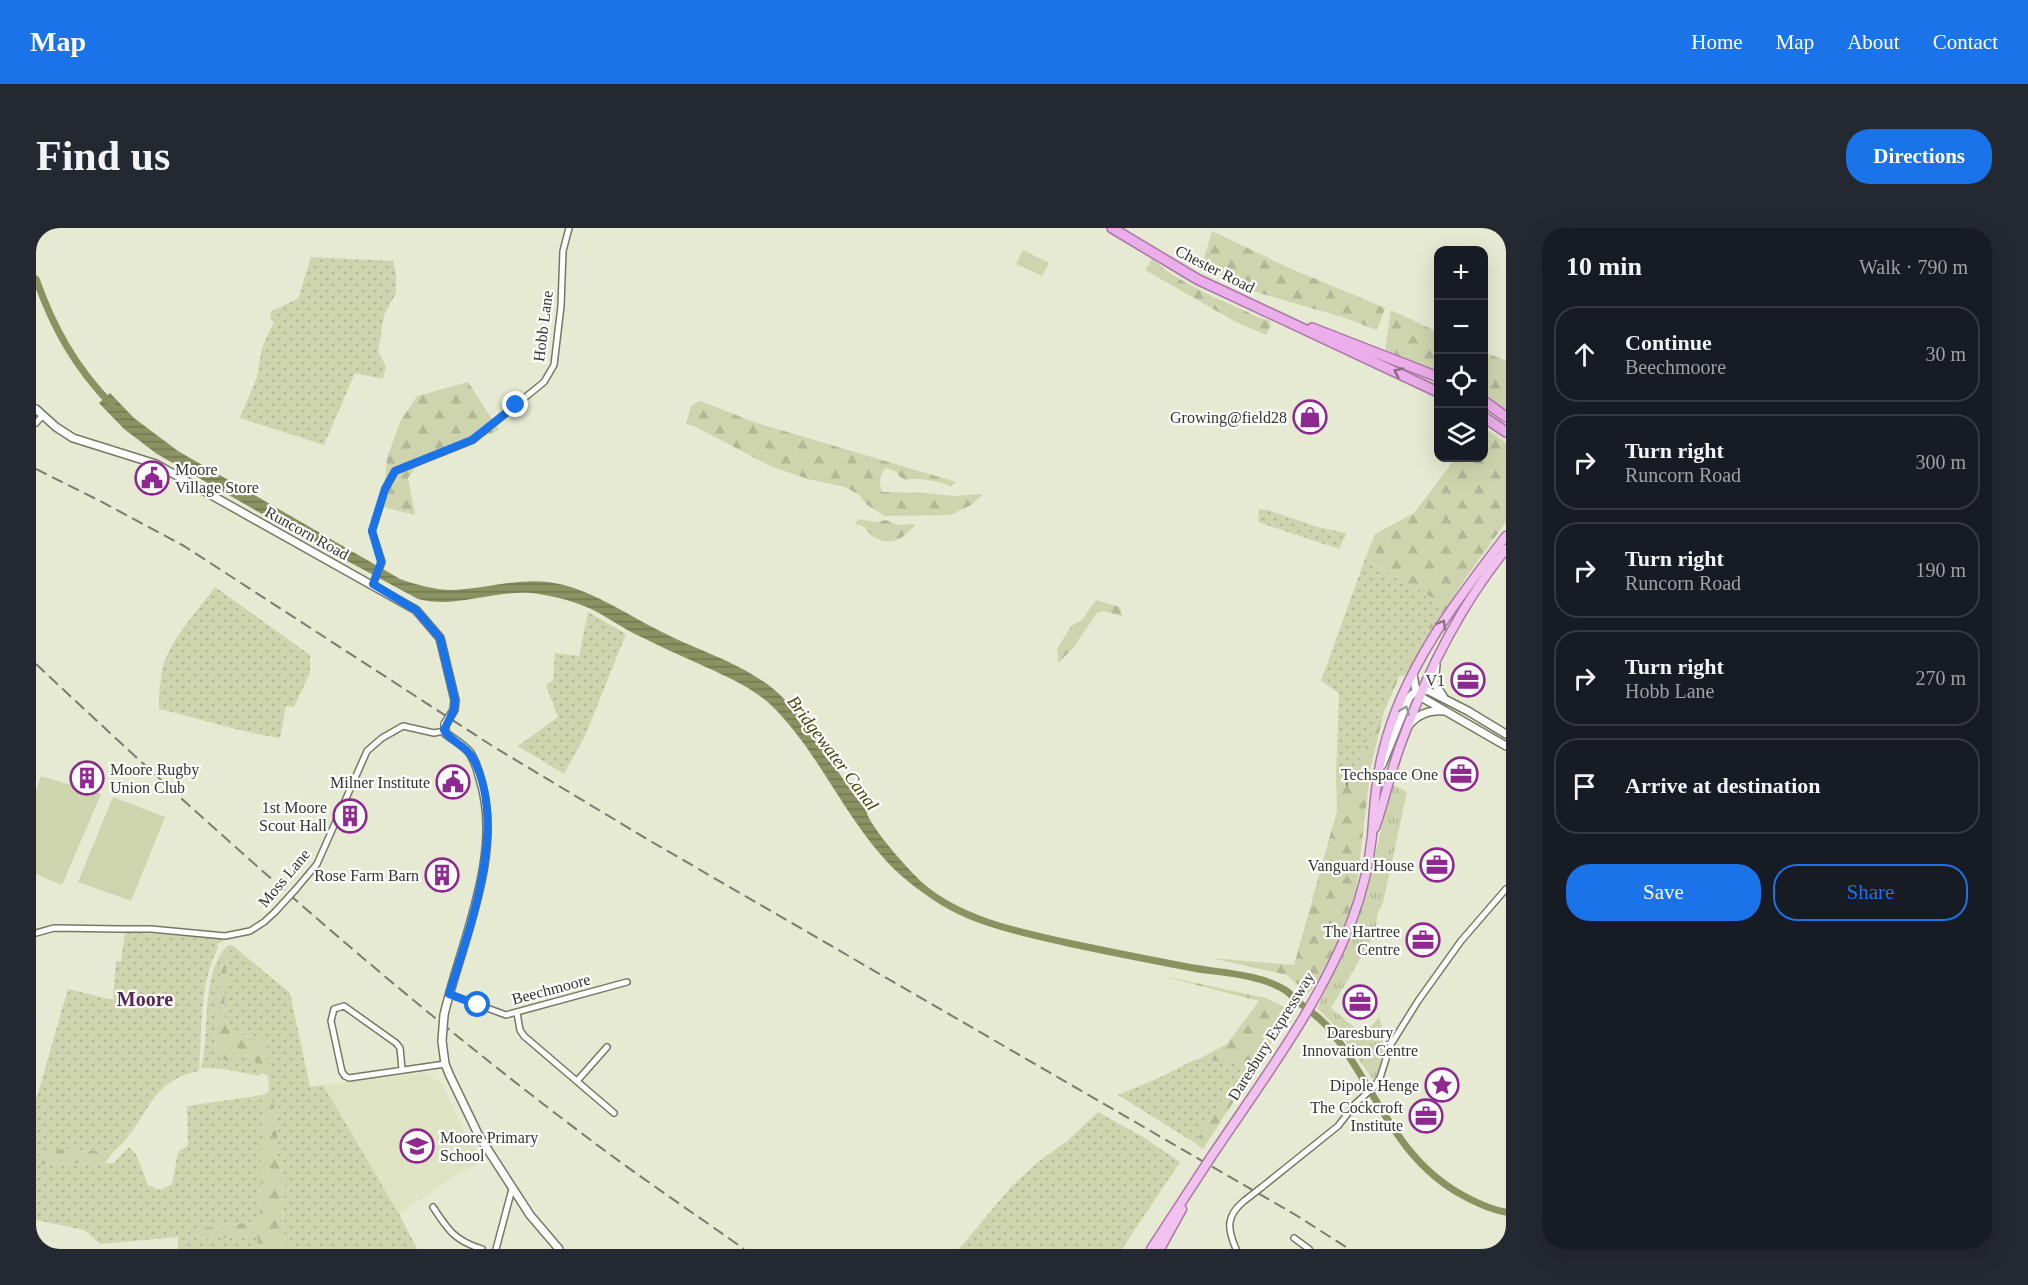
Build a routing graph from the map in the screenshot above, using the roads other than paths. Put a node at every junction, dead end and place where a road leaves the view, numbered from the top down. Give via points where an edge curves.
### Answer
1 (569, 228) edge
2 (1112, 228) edge
3 (1275, 316) junction
4 (1434, 375) edge
5 (1434, 390) edge
6 (1488, 404) edge
7 (36, 409) edge
8 (42, 416) junction
9 (1506, 417) edge
10 (1488, 420) edge
11 (36, 423) edge
12 (1506, 432) edge
13 (1506, 536) edge
14 (1506, 549) edge
15 (374, 583) junction
16 (1437, 659) junction
17 (1413, 675) junction
18 (1419, 692) junction
19 (1446, 699) junction
20 (1447, 711) junction
21 (1407, 727) junction
22 (445, 728) junction
23 (1506, 734) edge
24 (1506, 746) edge
25 (1378, 775) junction
26 (1371, 837) junction
27 (1506, 889) edge
28 (36, 933) edge
29 (627, 982) dead end
30 (449, 994) junction
31 (517, 1013) junction
32 (606, 1047) dead end
33 (445, 1064) junction
34 (402, 1070) junction
35 (577, 1081) junction
36 (614, 1113) dead end
37 (1200, 1174) junction
38 (512, 1189) junction
39 (433, 1207) dead end
40 (1294, 1238) dead end
41 (482, 1249) edge
42 (496, 1249) edge
43 (559, 1249) edge
44 (1150, 1249) edge
45 (1160, 1249) edge
46 (1236, 1249) edge
47 (1309, 1249) edge

1 - 15 street, Hobb Lane via 563,251 554,365 544,382 472,440 395,471 372,531 381,556
2 - 3 highway, Chester Road via 1197,279
3 - 4 highway, Chester Road
5 -> 3 highway, Chester Road
6 - 9 highway
7 - 8 street, Runcorn Road
8 - 11 street
8 - 15 street, Runcorn Road via 74,438 156,465
10 - 12 highway
17 -> 13 main road, Daresbury Expressway via 1457,600
14 - 16 main road, Daresbury Expressway via 1460,613
15 - 22 street, Runcorn Road, bridge via 416,610 440,638 455,700
16 - 18 main road, Daresbury Expressway
16 - 19 street via 1434,683
17 - 18 street
17 - 25 main road, Daresbury Expressway via 1394,716
18 - 19 street
18 - 20 street
18 - 21 main road, Daresbury Expressway
25 -> 18 street via 1409,698
19 - 23 street
20 - 21 street via 1425,713
20 - 24 street
21 - 26 main road, Daresbury Expressway
22 - 28 street, Moss Lane, bridge via 434,732 403,726 367,751 317,864 275,912 250,931 225,936 151,929 54,928
22 - 30 street via 448,736 463,745 476,762 488,824 485,861
25 - 26 main road, Daresbury Expressway
26 - 37 main road, Daresbury Expressway, bridge via 1368,865 1353,918 1336,957 1303,1017
27 - 46 street, bridge via 1432,980 1390,1046 1374,1087 1338,1126 1234,1209 1230,1234
29 - 31 street, Beechmoore
30 - 31 street, Beechmoore via 506,1015
30 - 33 street, bridge via 442,1041
31 - 35 street via 524,1036
32 - 35 street
33 - 34 street
33 - 38 street via 479,1136
34 - 34 street via 345,1076 331,1022 334,1010 344,1006 396,1043
35 - 36 street
37 - 44 main road, Daresbury Expressway
37 - 45 main road, Daresbury Expressway
38 - 42 street
38 - 43 street
39 - 41 street via 457,1239
40 - 47 street

